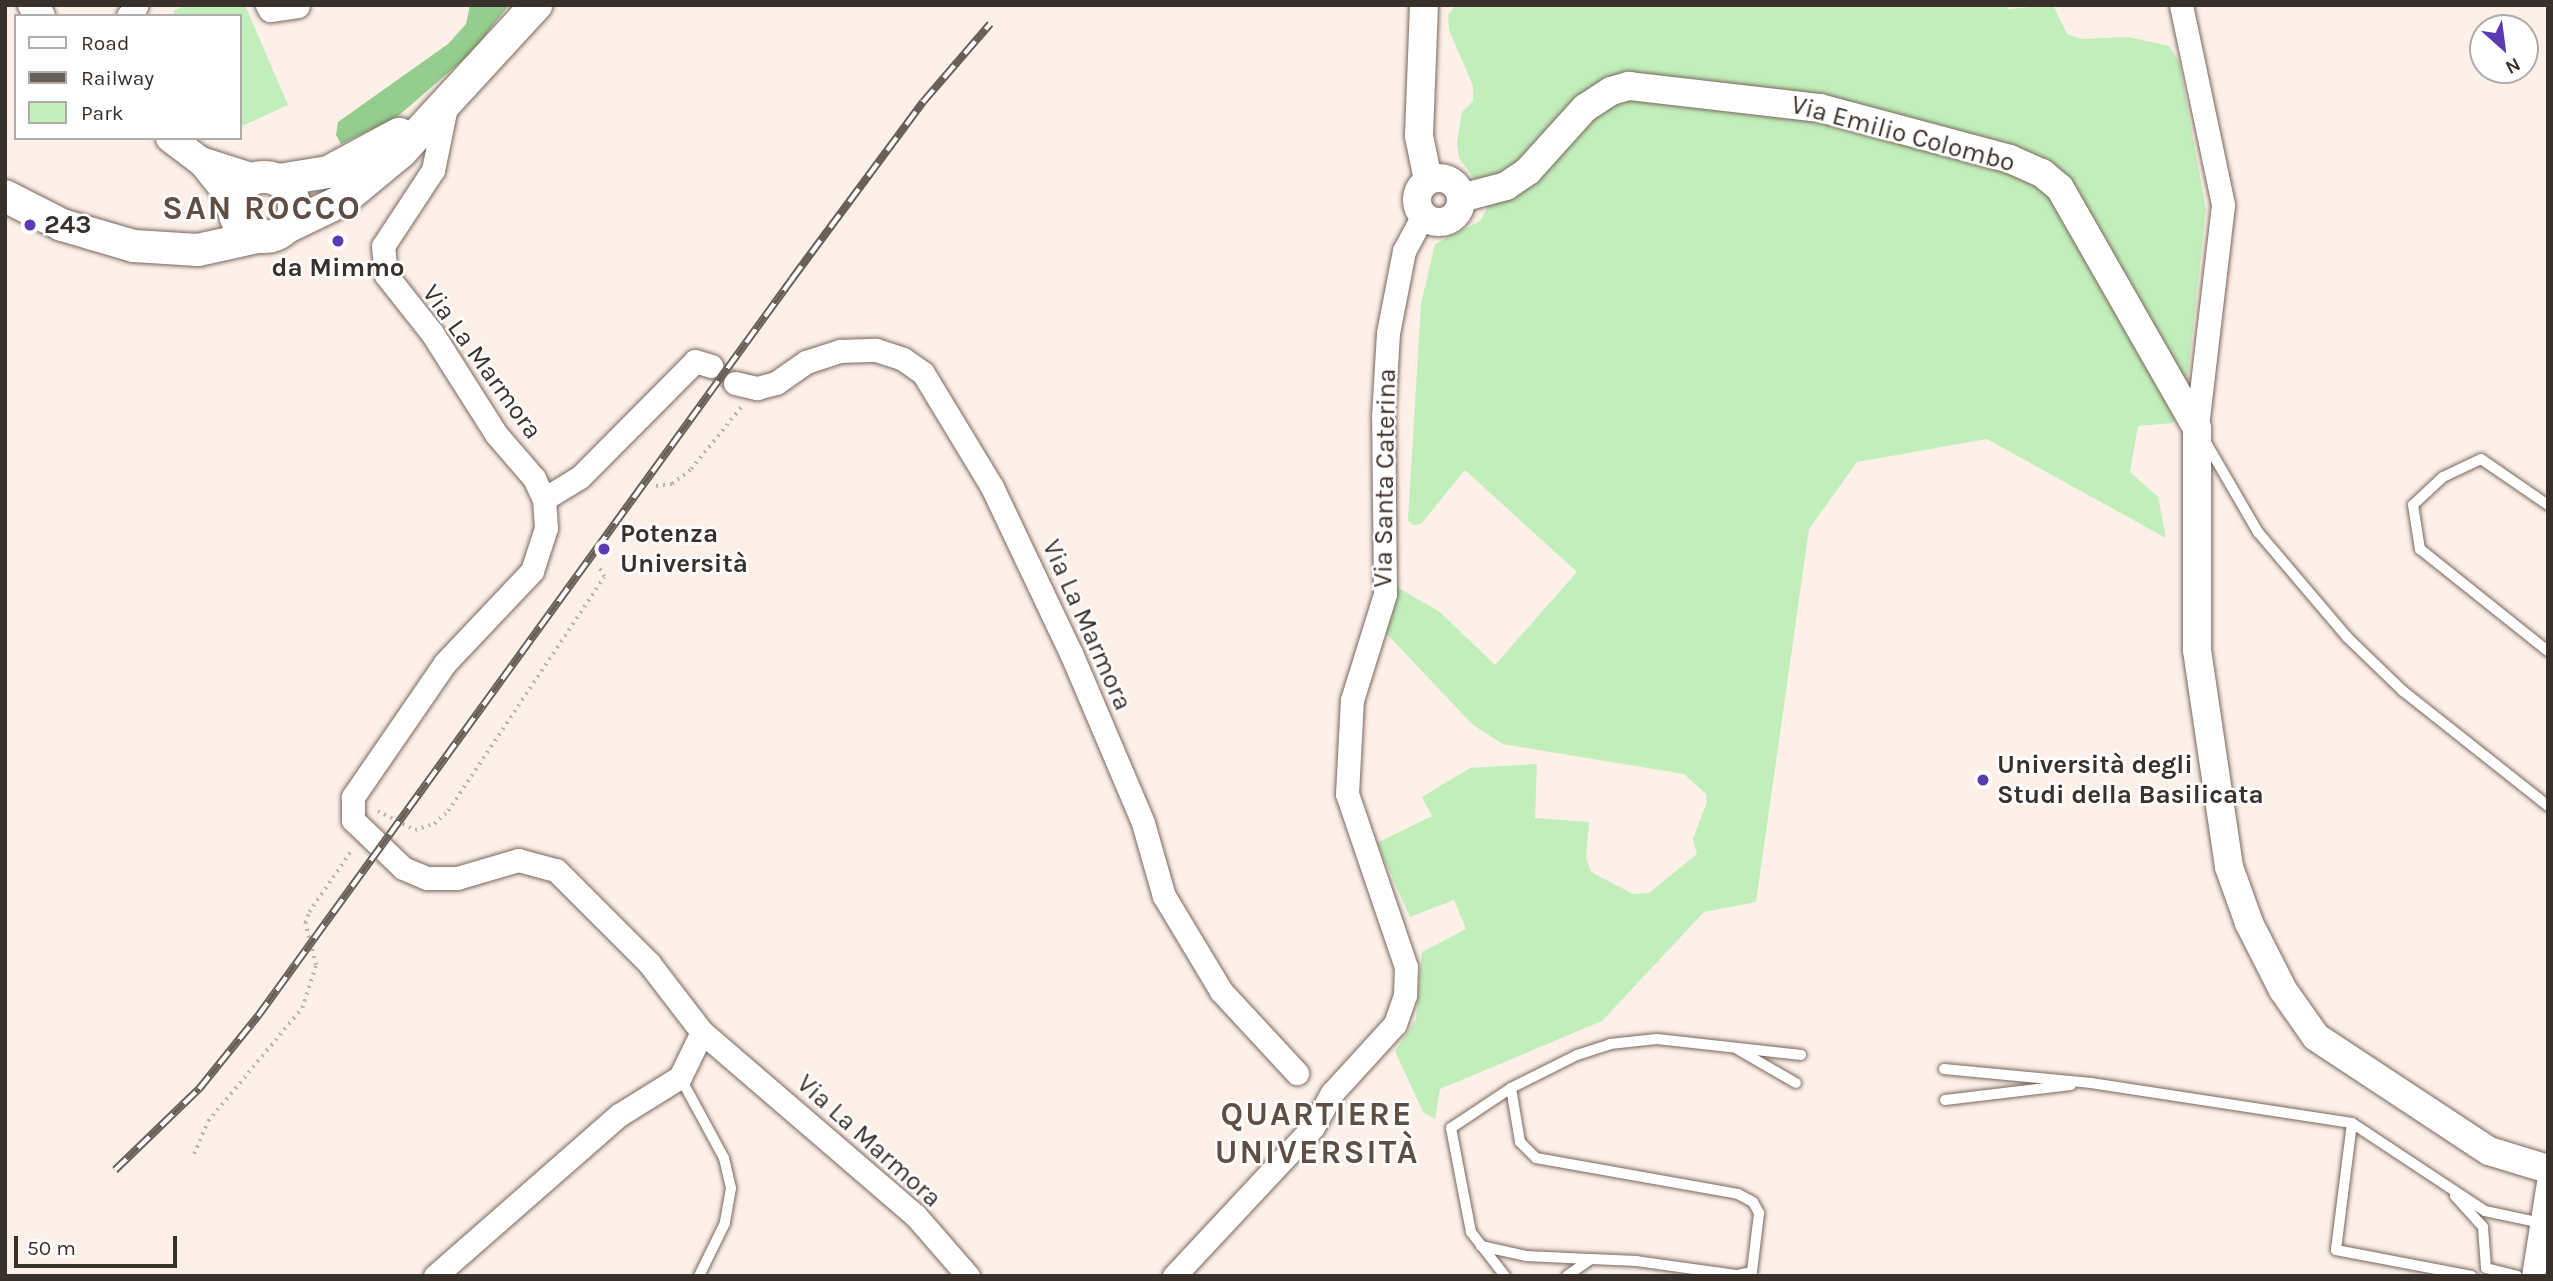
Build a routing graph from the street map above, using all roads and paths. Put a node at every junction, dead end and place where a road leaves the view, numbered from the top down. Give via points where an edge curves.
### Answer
1 (267, 5) edge
2 (536, 5) edge
3 (1424, 5) edge
4 (2180, 5) edge
5 (298, 6) edge
6 (447, 102) junction
7 (173, 140) edge
8 (201, 161) junction
9 (267, 179) junction
10 (1428, 180) junction
11 (5, 196) edge
12 (1461, 198) junction
13 (1423, 216) junction
14 (242, 219) junction
15 (287, 227) junction
16 (711, 366) dead end
17 (746, 385) joint
18 (2197, 428) junction
19 (656, 486) dead end
20 (544, 499) junction
21 (2548, 505) edge
22 (598, 565) dead end
23 (2548, 651) edge
24 (353, 797) junction
25 (2548, 806) edge
26 (364, 835) junction
27 (702, 1032) junction
28 (1732, 1046) junction
29 (1801, 1055) dead end
30 (1944, 1069) dead end
31 (1297, 1073) dead end
32 (680, 1077) junction
33 (1796, 1083) dead end
34 (2091, 1083) junction
35 (1511, 1088) junction
36 (1945, 1100) dead end
37 (2352, 1123) junction
38 (194, 1154) dead end
39 (2548, 1170) edge
40 (2548, 1182) edge
41 (2446, 1186) junction
42 (2541, 1223) junction
43 (1481, 1246) junction
44 (1591, 1259) junction
45 (435, 1276) edge
46 (699, 1276) edge
47 (968, 1276) edge
48 (1174, 1276) edge
49 (1505, 1276) edge
50 (1567, 1276) edge
51 (2472, 1276) edge
52 (2517, 1276) edge
53 (2533, 1276) edge

1 - 5 street via 270,10
2 - 6 main road
3 - 10 street, Via Santa Caterina via 1419,136
4 - 18 street via 2223,205
6 - 9 main road via 378,148 328,172
6 - 15 main road via 401,152 343,200
6 - 20 street, Via La Marmora via 433,170 383,246 386,275 432,333
7 - 8 street
8 - 9 street
8 - 14 street
9 - 14 main road via 244,183
9 - 15 main road via 294,202
10 - 12 street via 1450,180
10 - 13 street, Via Santa Caterina via 1416,198
11 - 14 main road via 62,225 113,243 198,250
12 - 13 street via 1458,211 1448,220 1435,222
12 - 18 street, Via Emilio Colombo via 1506,186 1528,171 1585,108 1611,91 1629,86 1820,108 2010,159 2042,173 2075,209
13 - 48 street, Via Santa Caterina via 1404,251 1388,333 1383,417 1385,594 1352,700 1347,794 1406,967 1405,995 1395,1024 1332,1093 1313,1127
14 - 15 main road via 278,234
16 - 20 street via 695,360 580,477
17 - 19 path via 691,469 672,484
17 - 31 street, Via La Marmora via 840,351 876,350 903,359 923,373 992,487 1072,653 1143,823 1164,896 1221,991
18 - 25 lane via 2258,532 2347,637 2403,691
18 - 39 street via 2197,650 2229,867 2249,923 2283,990 2316,1037 2489,1151
20 - 24 street via 546,528 532,571 445,663
21 - 23 lane via 2481,459 2443,477 2413,505 2420,549
22 - 24 path via 604,577 448,811 424,830 405,828
24 - 26 street via 353,820
26 - 27 street, Via La Marmora via 404,868 426,877 457,878 518,859 556,870 649,962
26 - 38 path via 305,923 316,965 302,1008 208,1121
27 - 32 street
27 - 47 street, Via La Marmora via 915,1215
28 - 29 lane
28 - 33 lane
28 - 35 lane via 1657,1039 1610,1044
30 - 34 lane
32 - 45 street via 619,1115
32 - 46 lane via 724,1158 731,1188 725,1223
34 - 36 lane
34 - 37 lane
35 - 43 lane via 1451,1128 1471,1232
35 - 44 lane via 1520,1142 1536,1158 1738,1194 1753,1202 1759,1213 1752,1272 1736,1275
37 - 41 lane
37 - 51 lane via 2336,1250
40 - 42 street
41 - 42 lane via 2504,1219
41 - 52 lane via 2483,1227 2486,1268
42 - 53 street
43 - 44 lane via 1526,1256
43 - 49 lane
44 - 50 lane

